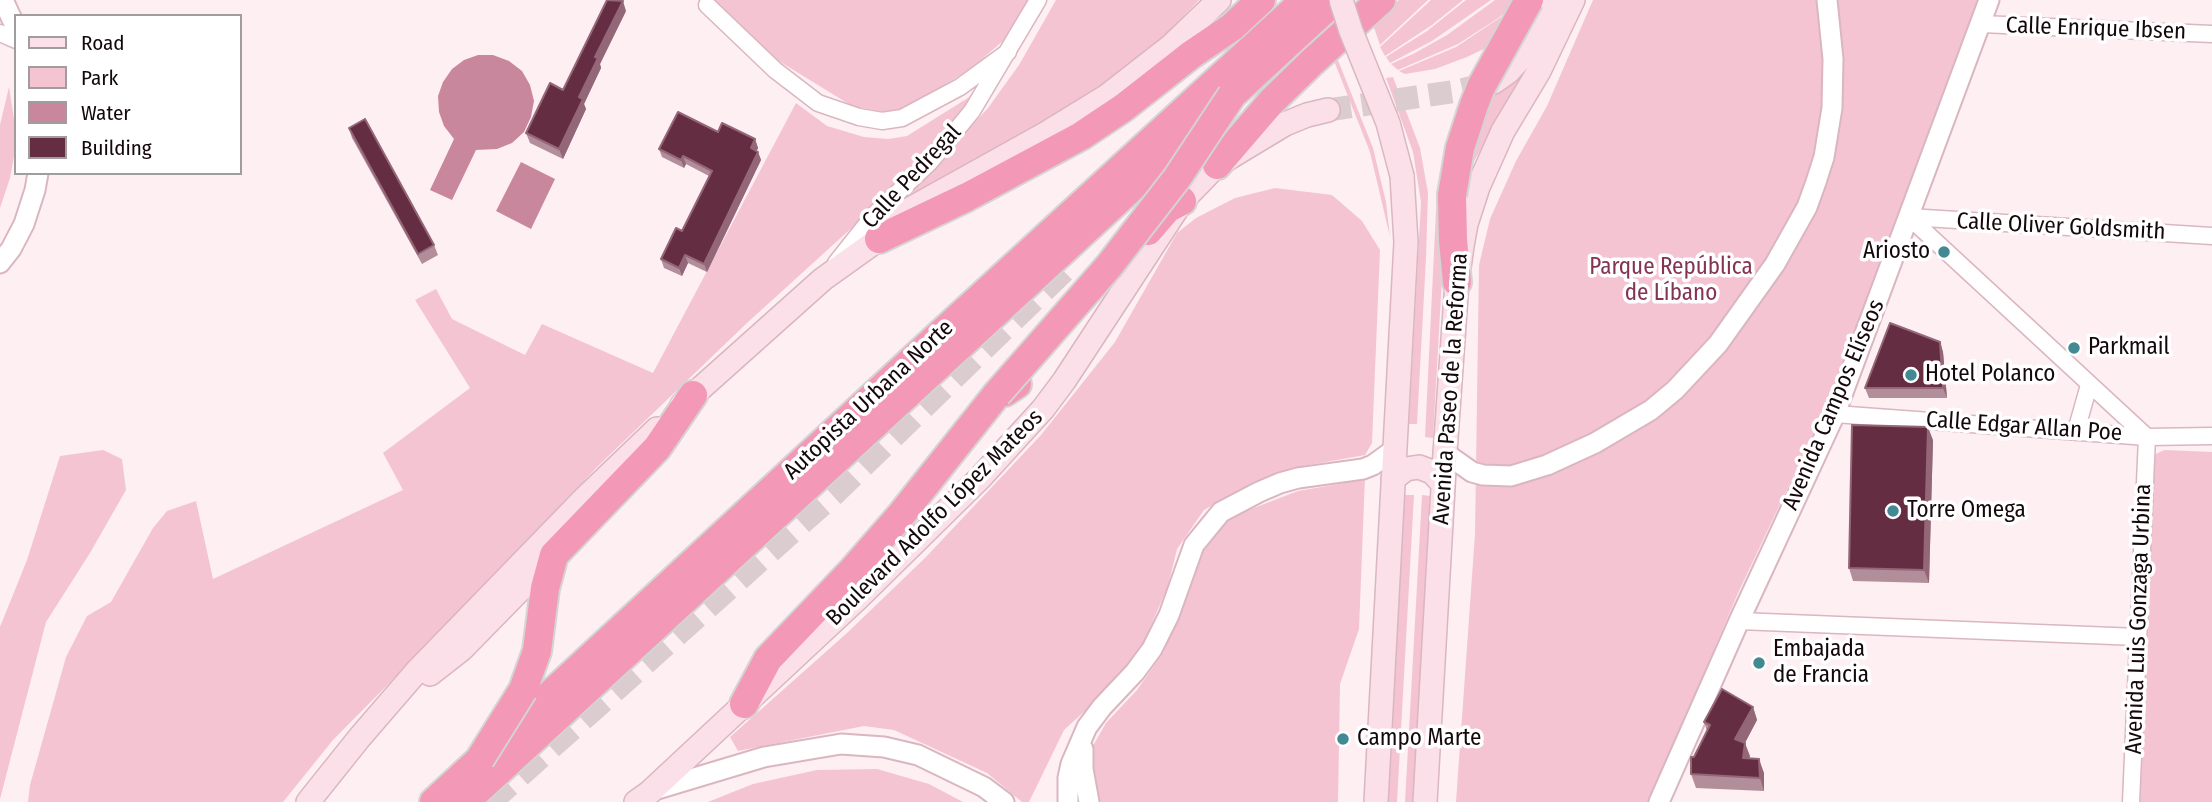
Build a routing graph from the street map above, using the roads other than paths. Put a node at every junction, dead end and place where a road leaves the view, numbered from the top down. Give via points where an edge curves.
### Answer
1 (3, 0) edge
2 (1038, 0) edge
3 (1219, 0) edge
4 (1240, 0) edge
5 (1261, 0) edge
6 (1305, 0) edge
7 (1335, 0) edge
8 (1341, 0) edge
9 (1381, 0) edge
10 (1529, 0) edge
11 (1553, 0) edge
12 (1573, 0) edge
13 (1827, 0) edge
14 (1989, 0) edge
15 (707, 5) dead end
16 (14, 24) edge
17 (1981, 24) junction
18 (2212, 34) edge
19 (1008, 52) junction
20 (1192, 54) junction
21 (1494, 82) tunnel mouth
22 (1232, 95) junction
23 (1328, 110) tunnel mouth
24 (1217, 165) junction
25 (37, 175) edge
26 (1465, 191) junction
27 (1182, 201) junction
28 (1909, 218) junction
29 (2212, 236) edge
30 (879, 239) junction
31 (0, 263) edge
32 (823, 279) junction
33 (1457, 282) joint
34 (1087, 292) junction
35 (1065, 331) junction
36 (2089, 385) junction
37 (997, 394) junction
38 (693, 395) junction
39 (1835, 414) junction
40 (2076, 431) junction
41 (2212, 436) edge
42 (2147, 437) junction
43 (1395, 449) junction
44 (1445, 453) junction
45 (1393, 479) junction
46 (1443, 484) junction
47 (554, 555) junction
48 (1739, 621) junction
49 (2138, 637) junction
50 (393, 699) junction
51 (744, 704) junction
52 (1087, 727) junction
53 (480, 759) junction
54 (643, 797) edge
55 (308, 802) edge
56 (434, 802) edge
57 (465, 802) edge
58 (1004, 802) edge
59 (1068, 802) edge
60 (1089, 802) edge
61 (1376, 802) edge
62 (1425, 802) edge
63 (1659, 802) edge
64 (2131, 802) edge

1 - 16 street
2 - 19 street, Calle Pedregal
3 - 30 main road via 1171,46 1107,96 903,213
4 - 20 highway
5 - 20 highway
6 - 53 highway, Autopista Urbana Norte, bridge
7 - 22 highway, Autopista Urbana Norte
8 - 43 main road, bridge via 1396,149 1404,197 1406,243
9 - 24 highway via 1272,101
10 - 26 highway, bridge via 1474,105 1460,148
11 - 21 main road via 1519,60
12 - 26 main road via 1539,71
13 - 44 street via 1833,59 1824,158 1807,207 1775,264 1718,344 1651,410 1547,466 1496,477 1472,472
14 - 17 street, Avenida Campos Elíseos
15 - 19 street via 775,70 818,103 883,121 902,118 960,87
17 - 18 street, Calle Enrique Ibsen
17 - 28 street, Avenida Campos Elíseos
19 - 32 street, Calle Pedregal via 972,111 930,162 874,215
20 - 30 highway via 1081,136
22 - 34 highway, bridge via 1177,178
22 - 57 highway, Autopista Urbana Norte, bridge
23 - 24 main road, Boulevard Adolfo López Mateos via 1285,124
24 - 27 main road, Boulevard Adolfo López Mateos
25 - 31 street via 24,224
26 - 33 highway via 1453,240
27 - 35 highway via 1160,217
27 - 51 main road, Boulevard Adolfo López Mateos via 1043,410 981,478
28 - 29 street, Calle Oliver Goldsmith
28 - 36 street
28 - 39 street, Avenida Campos Elíseos
30 - 32 main road
32 - 38 main road
33 - 44 main road, Avenida Paseo de la Reforma
34 - 35 highway, bridge
34 - 37 highway, bridge
35 - 37 highway via 1024,378
36 - 40 street
36 - 42 street
37 - 51 highway via 901,515 768,659
38 - 47 highway via 657,448
38 - 50 main road via 585,498
39 - 40 street, Calle Edgar Allan Poe
39 - 48 street, Avenida Campos Elíseos
40 - 42 street, Calle Edgar Allan Poe
41 - 42 street, Calle Edgar Allan Poe
42 - 49 street, Avenida Luis Gonzaga Urbina
43 - 45 main road
43 - 52 street via 1363,469 1280,483 1221,512 1194,545 1152,649
44 - 46 main road, Avenida Paseo de la Reforma
45 - 46 main road via 1406,469 1419,467
45 - 61 main road
46 - 62 main road, Avenida Paseo de la Reforma
47 - 50 main road via 462,649
47 - 53 highway, bridge via 531,671
48 - 49 street
48 - 63 street, Avenida Campos Elíseos
49 - 64 street, Avenida Luis Gonzaga Urbina
50 - 55 main road
51 - 54 main road, Boulevard Adolfo López Mateos
52 - 59 street via 1071,764
52 - 60 street via 1083,769
53 - 56 highway, Autopista Urbana Norte
54 - 58 street via 764,757 841,744 918,755

